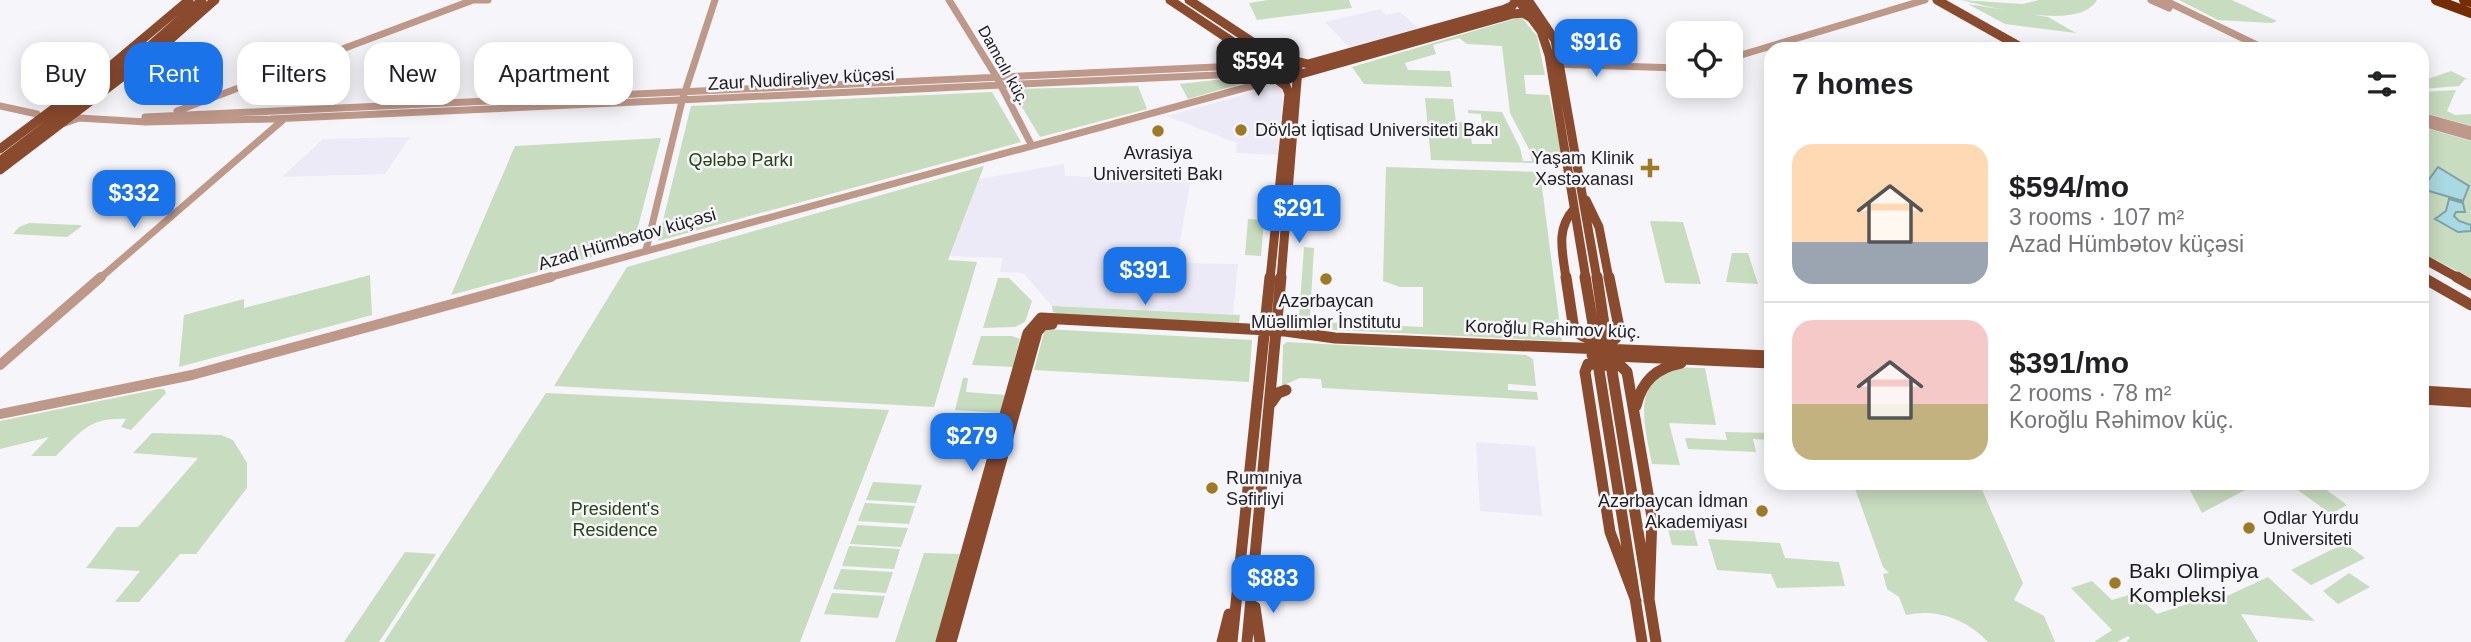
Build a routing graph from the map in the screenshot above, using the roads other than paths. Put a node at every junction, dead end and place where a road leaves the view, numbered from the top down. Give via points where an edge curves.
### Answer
1 (180, 0) edge
2 (190, 0) edge
3 (202, 0) edge
4 (215, 0) edge
5 (473, 0) edge
6 (488, 0) edge
7 (715, 0) edge
8 (949, 0) edge
9 (1170, 0) edge
10 (1189, 0) edge
11 (1517, 0) edge
12 (1528, 0) edge
13 (1925, 0) edge
14 (1937, 0) edge
15 (1949, 0) edge
16 (2151, 0) edge
17 (2164, 0) edge
18 (2429, 0) edge
19 (2436, 0) edge
20 (2443, 0) edge
21 (2456, 0) edge
22 (2469, 2) edge
23 (1509, 12) junction
24 (200, 14) junction
25 (2471, 14) edge
26 (1531, 17) junction
27 (160, 18) junction
28 (1785, 42) edge
29 (2012, 42) edge
30 (2024, 42) edge
31 (2238, 42) edge
32 (2251, 42) edge
33 (1764, 48) edge
34 (1743, 54) edge
35 (1288, 61) junction
36 (1555, 64) junction
37 (1666, 68) edge
38 (1298, 72) junction
39 (1269, 75) junction
40 (996, 76) junction
41 (1001, 85) junction
42 (685, 90) junction
43 (223, 93) edge
44 (682, 101) junction
45 (198, 105) edge
46 (210, 105) edge
47 (0, 106) edge
48 (85, 106) junction
49 (293, 109) junction
50 (233, 111) junction
51 (37, 114) junction
52 (171, 118) junction
53 (286, 118) junction
54 (2429, 118) edge
55 (2429, 124) edge
56 (60, 125) junction
57 (2471, 130) edge
58 (2471, 137) edge
59 (0, 141) edge
60 (1032, 146) junction
61 (0, 149) edge
62 (0, 161) edge
63 (0, 170) edge
64 (1583, 195) junction
65 (1574, 209) junction
66 (646, 250) junction
67 (2429, 262) edge
68 (2429, 269) edge
69 (2429, 275) edge
70 (2429, 281) edge
71 (2471, 285) edge
72 (2471, 291) edge
73 (2471, 298) edge
74 (2471, 305) edge
75 (1039, 323) junction
76 (1574, 330) junction
77 (1594, 330) dead end
78 (1605, 331) dead end
79 (1620, 331) junction
80 (1269, 334) junction
81 (1548, 348) junction
82 (1669, 351) junction
83 (1592, 355) dead end
84 (1764, 356) edge
85 (1706, 360) junction
86 (1764, 363) edge
87 (0, 365) edge
88 (1606, 370) dead end
89 (1286, 390) dead end
90 (2429, 391) edge
91 (2471, 394) edge
92 (2429, 399) edge
93 (2471, 401) edge
94 (1268, 413) junction
95 (0, 414) edge
96 (1635, 423) junction
97 (1238, 580) junction
98 (1252, 590) junction
99 (1643, 601) junction
100 (941, 642) edge
101 (951, 642) edge
102 (1222, 642) edge
103 (1232, 642) edge
104 (1247, 642) edge
105 (1260, 642) edge
106 (1642, 642) edge
107 (1656, 642) edge

1 - 27 main road
2 - 61 main road
3 - 62 main road via 151,46
4 - 24 main road
5 - 6 street
5 - 43 street
7 - 42 street
8 - 40 street, Damcılı küç.
9 - 39 main road via 1251,54
10 - 35 main road
11 - 23 main road
11 - 26 main road
12 - 36 main road via 1553,36
13 - 28 street
14 - 29 main road
15 - 30 main road
16 - 31 street
17 - 32 street
18 - 25 main road
19 - 25 highway
20 - 25 highway
21 - 22 highway
23 - 26 main road
23 - 35 main road via 1315,63
23 - 38 main road
24 - 27 main road via 201,8 190,6
24 - 48 main road
26 - 36 main road
27 - 51 main road
33 - 34 street
35 - 38 main road
35 - 39 main road via 1265,64
36 - 37 street
36 - 64 main road
36 - 65 main road
38 - 39 main road
38 - 80 main road
39 - 40 street, Zaur Nudirəliyev küçəsi
39 - 41 street, Zaur Nudirəliyev küçəsi
39 - 60 street, Azad Hümbətov küçəsi
39 - 80 main road via 1286,86 1289,94
40 - 41 street, Damcılı küç.
40 - 42 street, Zaur Nudirəliyev küçəsi
41 - 44 street, Zaur Nudirəliyev küçəsi
41 - 60 street, Damcılı küç.
42 - 44 street
42 - 49 street, Zaur Nudirəliyev küçəsi
44 - 53 street, Zaur Nudirəliyev küçəsi
44 - 66 street
45 - 52 street
46 - 50 street
47 - 51 street
48 - 52 street, Zaur Nudirəliyev küçəsi via 83,112 91,114
48 - 56 main road
49 - 50 street, Zaur Nudirəliyev küçəsi
49 - 53 street
50 - 52 street, Zaur Nudirəliyev küçəsi
51 - 59 main road
52 - 53 street, Zaur Nudirəliyev küçəsi
52 - 56 street, Zaur Nudirəliyev küçəsi via 79,118
53 - 87 street
54 - 57 street
55 - 58 street
56 - 63 main road
60 - 66 street, Azad Hümbətov küçəsi
64 - 78 main road
64 - 79 main road via 1599,228
65 - 76 main road via 1564,220 1560,235
65 - 77 main road
66 - 95 street, Azad Hümbətov küçəsi via 179,378
67 - 71 main road
68 - 72 main road
69 - 73 main road
70 - 74 main road
75 - 80 main road
75 - 100 main road via 1028,333
75 - 101 main road
76 - 79 main road via 1586,339 1610,340 1618,338
76 - 81 main road via 1569,345
79 - 82 main road via 1637,345
80 - 81 main road, Koroğlu Rəhimov küç.
80 - 94 main road
80 - 97 main road
81 - 82 main road, Koroğlu Rəhimov küç.
82 - 84 main road, Koroğlu Rəhimov küç.
83 - 85 main road, Koroğlu Rəhimov küç.
85 - 86 main road, Koroğlu Rəhimov küç.
85 - 96 main road via 1670,365 1651,375 1638,395
88 - 99 main road
89 - 94 main road via 1274,397
90 - 91 main road
92 - 93 main road
94 - 98 main road
96 - 99 main road via 1652,517
96 - 99 main road via 1625,369 1586,365 1605,510 1614,545
97 - 102 main road
97 - 103 main road
98 - 104 main road
98 - 105 main road
99 - 106 main road
99 - 107 main road

